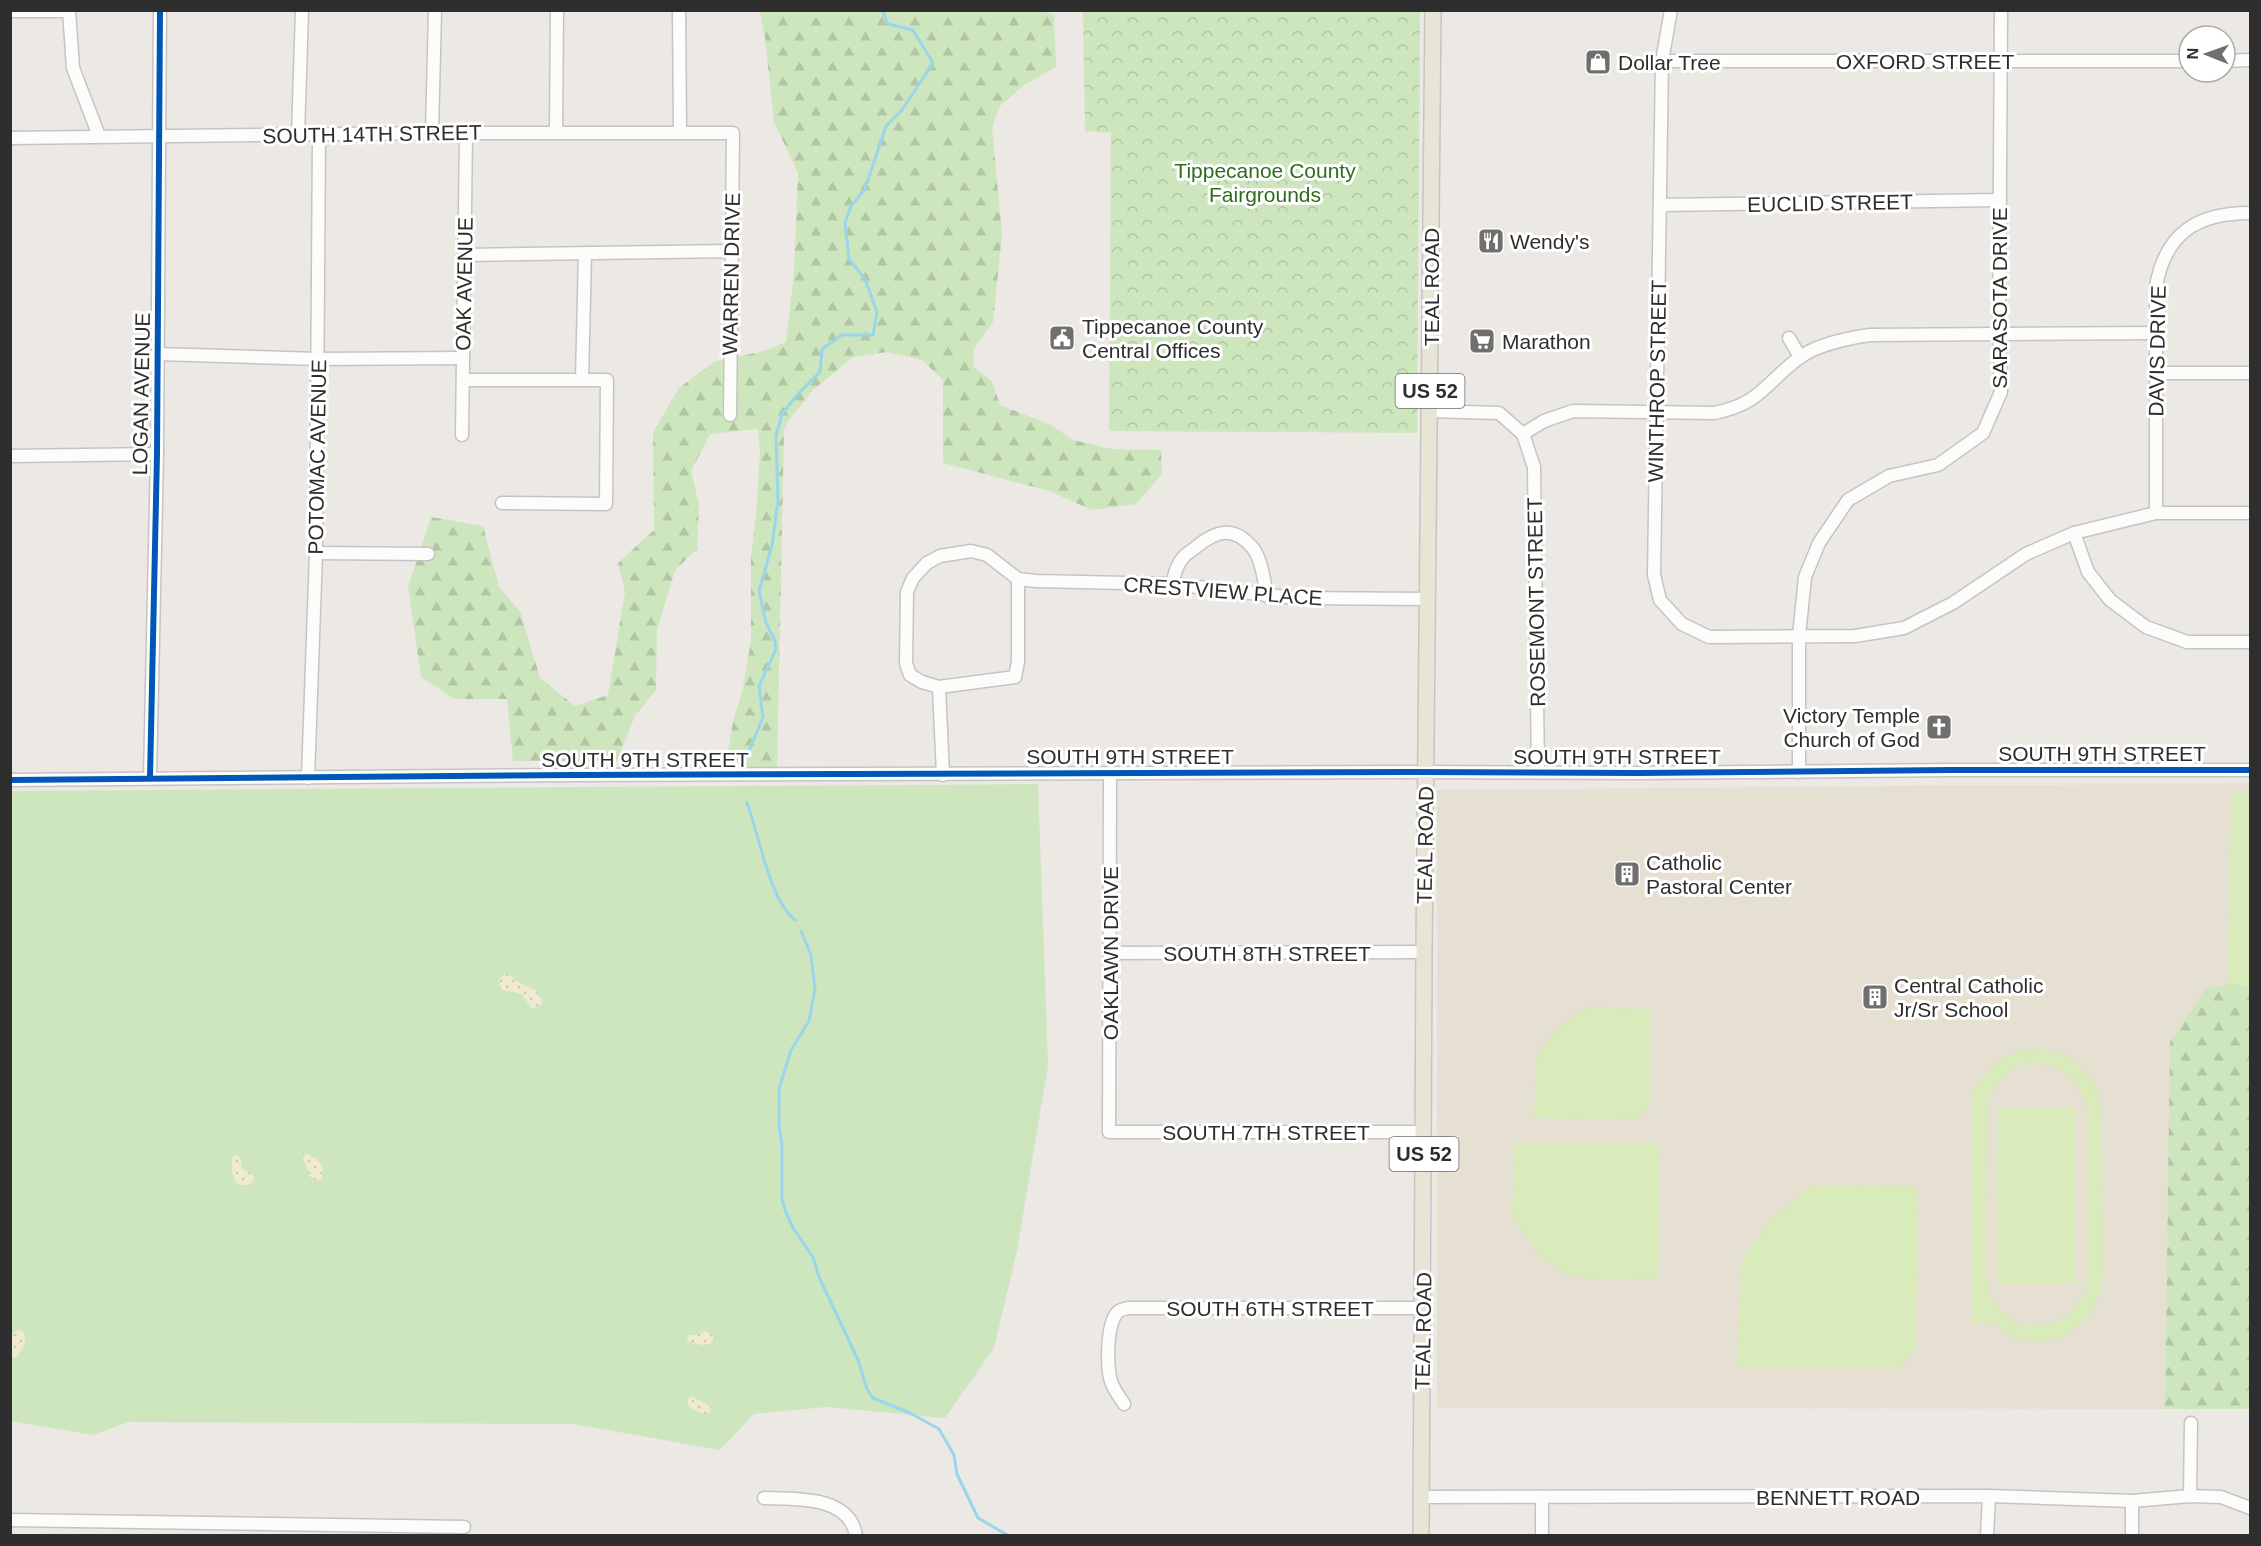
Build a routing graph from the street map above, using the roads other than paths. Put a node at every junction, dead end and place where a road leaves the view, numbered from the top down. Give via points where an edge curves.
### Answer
1 (160, 10) edge
2 (302, 10) edge
3 (435, 10) edge
4 (557, 10) edge
5 (679, 10) edge
6 (1432, 10) edge
7 (1671, 10) edge
8 (2001, 10) edge
9 (10, 11) edge
10 (69, 11) edge
11 (1662, 61) junction
12 (2177, 61) edge
13 (2000, 62) junction
14 (680, 131) junction
15 (556, 132) junction
16 (432, 133) junction
17 (466, 133) junction
18 (733, 133) joint
19 (319, 135) junction
20 (99, 136) junction
21 (159, 136) junction
22 (298, 136) junction
23 (10, 138) edge
24 (2000, 200) junction
25 (1661, 205) junction
26 (2250, 213) edge
27 (731, 251) junction
28 (585, 253) junction
29 (466, 255) junction
30 (1999, 333) junction
31 (2156, 333) junction
32 (1789, 338) dead end
33 (158, 354) junction
34 (1800, 357) junction
35 (463, 358) junction
36 (319, 359) junction
37 (2156, 373) junction
38 (2250, 373) edge
39 (463, 380) junction
40 (582, 380) junction
41 (1430, 411) junction
42 (1656, 412) junction
43 (730, 415) dead end
44 (1523, 434) junction
45 (462, 435) dead end
46 (157, 454) junction
47 (10, 456) edge
48 (502, 503) dead end
49 (2156, 513) junction
50 (2250, 513) edge
51 (2074, 533) junction
52 (316, 553) junction
53 (428, 554) dead end
54 (1018, 579) junction
55 (1172, 584) junction
56 (1267, 596) junction
57 (1428, 599) junction
58 (1799, 636) junction
59 (2250, 642) edge
60 (939, 687) junction
61 (2250, 770) edge
62 (1426, 772) junction
63 (1538, 772) junction
64 (1799, 772) junction
65 (1110, 773) junction
66 (943, 774) junction
67 (150, 778) junction
68 (308, 778) junction
69 (10, 780) edge
70 (1424, 952) junction
71 (1110, 953) junction
72 (1109, 1132) joint
73 (1424, 1132) junction
74 (1423, 1308) junction
75 (1124, 1404) dead end
76 (2191, 1423) dead end
77 (1989, 1496) junction
78 (2190, 1496) junction
79 (1422, 1497) junction
80 (1542, 1497) junction
81 (764, 1498) dead end
82 (2132, 1501) junction
83 (2250, 1508) edge
84 (10, 1520) edge
85 (464, 1527) dead end
86 (237, 1530) edge
87 (856, 1536) edge
88 (1421, 1536) edge
89 (1542, 1536) edge
90 (1987, 1536) edge
91 (2132, 1536) edge

1 - 21 street, LOGAN AVENUE
2 - 22 street
3 - 16 street
4 - 15 street
5 - 14 street
6 - 41 main road, TEAL ROAD / US 52
7 - 11 street, WINTHROP STREET
8 - 13 street, SARASOTA DRIVE
9 - 10 street
10 - 20 street via 73,69
11 - 13 street, OXFORD STREET
11 - 25 street, WINTHROP STREET
12 - 13 street, OXFORD STREET
13 - 24 street, SARASOTA DRIVE
14 - 15 street, SOUTH 14TH STREET
14 - 18 street, SOUTH 14TH STREET
15 - 17 street, SOUTH 14TH STREET
16 - 17 street, SOUTH 14TH STREET
16 - 19 street, SOUTH 14TH STREET
17 - 29 street, OAK AVENUE
18 - 27 street, WARREN DRIVE
19 - 22 street, SOUTH 14TH STREET
19 - 36 street, POTOMAC AVENUE
20 - 21 street, SOUTH 14TH STREET
20 - 23 street, SOUTH 14TH STREET
21 - 22 street, SOUTH 14TH STREET
21 - 33 street, LOGAN AVENUE
24 - 25 street, EUCLID STREET
24 - 30 street, SARASOTA DRIVE
25 - 42 street, WINTHROP STREET
26 - 31 street, DAVIS DRIVE via 2212,217 2181,234 2168,249 2156,286
27 - 28 street
27 - 43 street, WARREN DRIVE
28 - 29 street
28 - 40 street
29 - 35 street, OAK AVENUE
30 - 31 street
30 - 34 street via 1870,335 1840,340
30 - 58 street, SARASOTA DRIVE via 2001,392 1983,433 1938,465 1888,476 1848,500 1819,543 1805,577
31 - 37 street, DAVIS DRIVE
32 - 34 street
33 - 36 street
33 - 46 street, LOGAN AVENUE
34 - 42 street via 1747,403 1731,410
35 - 36 street
35 - 39 street, OAK AVENUE
36 - 52 street, POTOMAC AVENUE
37 - 38 street
37 - 49 street, DAVIS DRIVE
39 - 40 street
39 - 45 street, OAK AVENUE
40 - 48 street via 607,380 606,504
41 - 44 street via 1499,413
41 - 57 main road, TEAL ROAD / US 52
42 - 44 street via 1573,411 1544,421
42 - 58 street, WINTHROP STREET via 1654,575 1660,600 1682,624 1709,637
44 - 63 street, ROSEMONT STREET via 1534,467
46 - 47 street
46 - 67 street, LOGAN AVENUE
49 - 50 street, WINTHROP STREET
49 - 51 street, WINTHROP STREET
51 - 58 street, WINTHROP STREET via 2026,554 1953,603 1904,628 1855,636
51 - 59 street via 2088,572 2110,600 2146,627 2187,642
52 - 53 street
52 - 68 street, POTOMAC AVENUE
54 - 55 street, CRESTVIEW PLACE
54 - 60 street via 1015,677
54 - 60 street via 987,555 972,551 940,556 913,578 907,592 906,663 910,675
55 - 56 street, CRESTVIEW PLACE
55 - 56 street via 1182,558 1211,535 1221,532 1244,540 1254,549
56 - 57 street, CRESTVIEW PLACE
57 - 62 main road, TEAL ROAD / US 52
58 - 64 street, SARASOTA DRIVE
60 - 66 street
61 - 64 street, SOUTH 9TH STREET
62 - 63 street, SOUTH 9TH STREET
62 - 65 street, SOUTH 9TH STREET
62 - 70 main road, TEAL ROAD / US 52
63 - 64 street, SOUTH 9TH STREET
65 - 66 street, SOUTH 9TH STREET
65 - 71 street, OAKLAWN DRIVE
66 - 68 street, SOUTH 9TH STREET
67 - 68 street, SOUTH 9TH STREET
67 - 69 street, SOUTH 9TH STREET
70 - 71 street, SOUTH 8TH STREET
70 - 73 main road, TEAL ROAD / US 52
71 - 72 street, OAKLAWN DRIVE
72 - 73 street, SOUTH 7TH STREET
73 - 74 main road, TEAL ROAD / US 52
74 - 75 street, SOUTH 6TH STREET via 1150,1307 1118,1311 1109,1334 1109,1367 1111,1382
74 - 79 main road, TEAL ROAD / US 52
76 - 78 street
77 - 80 street, BENNETT ROAD
77 - 82 street, BENNETT ROAD
77 - 90 street
78 - 82 street, BENNETT ROAD
78 - 83 street, BENNETT ROAD via 2221,1497
79 - 80 street, BENNETT ROAD
79 - 88 main road, TEAL ROAD / US 52
80 - 89 street
81 - 87 street via 829,1504 845,1514
82 - 91 street
84 - 86 street
85 - 86 street

